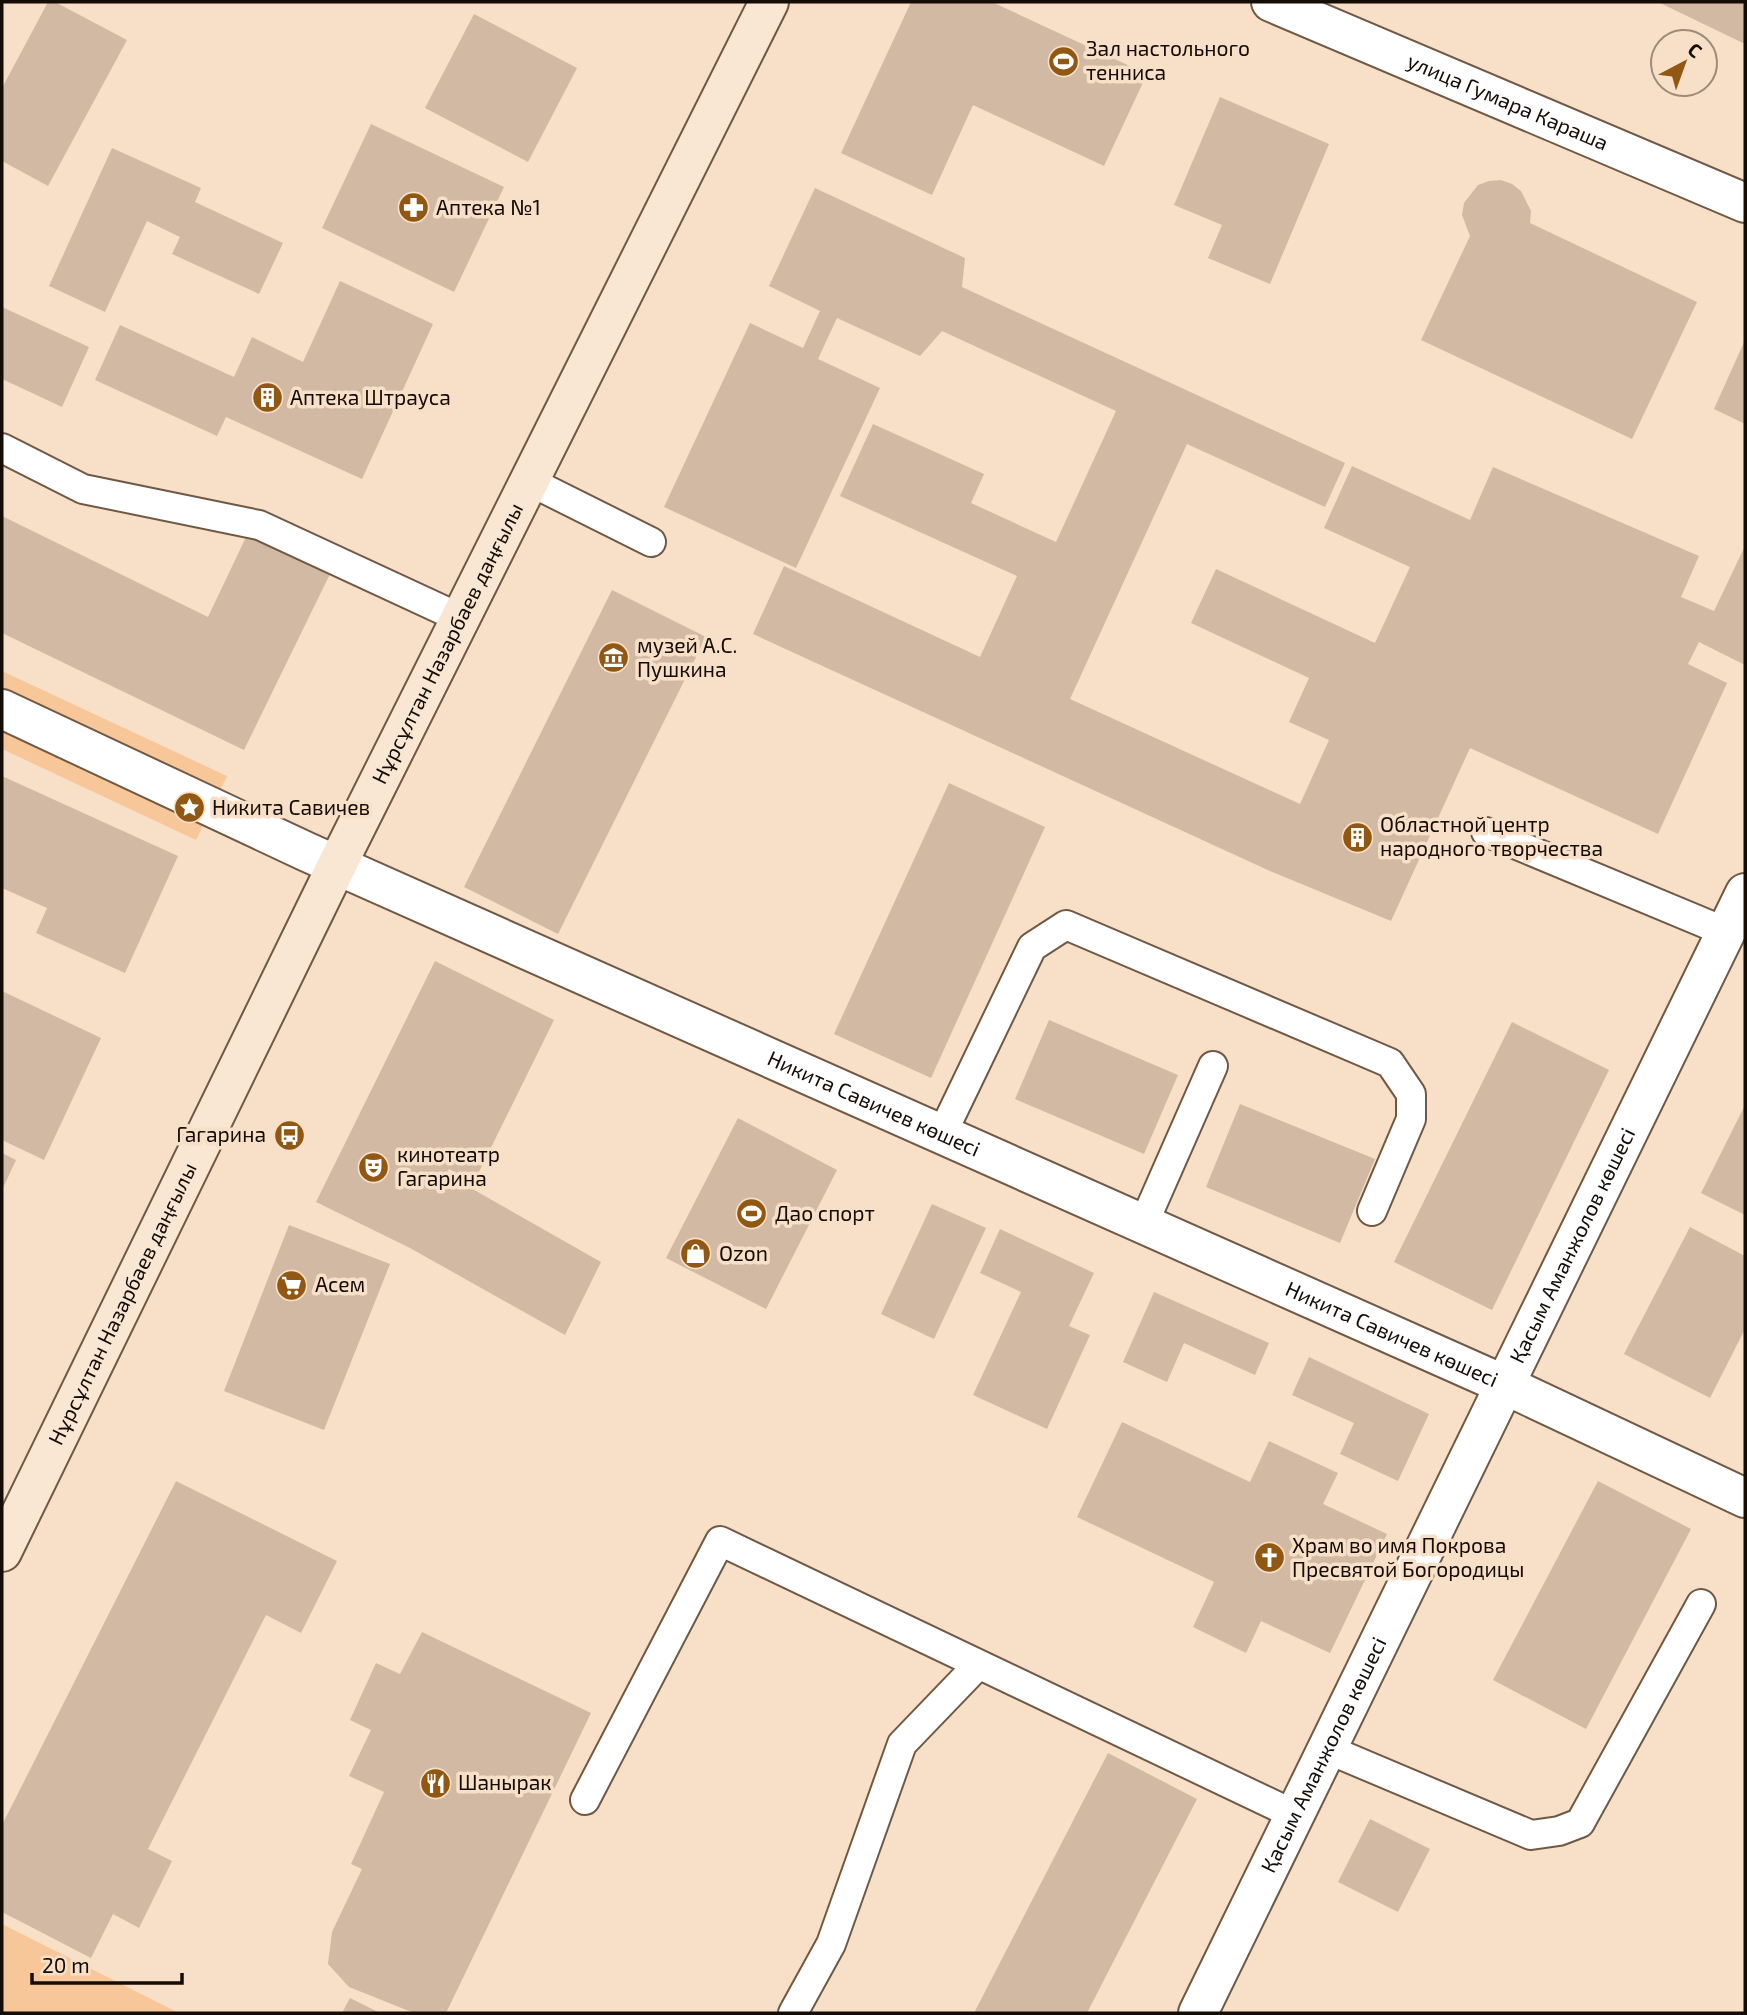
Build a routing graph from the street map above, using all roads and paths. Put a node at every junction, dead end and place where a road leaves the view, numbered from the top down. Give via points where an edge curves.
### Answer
1 (769, 2) edge
2 (1271, 2) edge
3 (1745, 203) edge
4 (2, 448) edge
5 (528, 481) junction
6 (651, 542) dead end
7 (460, 618) junction
8 (2, 709) edge
9 (1486, 832) dead end
10 (322, 858) junction
11 (1745, 893) edge
12 (1726, 932) junction
13 (1213, 1066) dead end
14 (941, 1136) junction
15 (1372, 1211) dead end
16 (1143, 1225) junction
17 (1505, 1385) junction
18 (1745, 1497) edge
19 (2, 1552) edge
20 (1701, 1604) dead end
21 (978, 1665) junction
22 (1327, 1749) junction
23 (585, 1800) dead end
24 (1295, 1815) junction
25 (793, 2013) edge
26 (1198, 2013) edge

1 - 5 main road, Нұрсұлтан Назарбаев даңғылы
2 - 3 street, улица Гумара Караша
4 - 7 lane via 83,489 259,525
5 - 6 lane
5 - 7 main road, Нұрсұлтан Назарбаев даңғылы
7 - 10 main road, Нұрсұлтан Назарбаев даңғылы
8 - 10 street, Никита Савичев көшесі
9 - 12 lane
10 - 14 street, Никита Савичев көшесі
10 - 19 main road, Нұрсұлтан Назарбаев даңғылы
11 - 12 street, Қасым Аманжолов көшесі
12 - 17 street, Қасым Аманжолов көшесі
13 - 16 lane
14 - 15 lane via 1032,947 1066,925 1390,1063 1411,1094 1411,1119
14 - 16 street, Никита Савичев көшесі
16 - 17 street, Никита Савичев көшесі
17 - 18 street, Никита Савичев көшесі
17 - 22 street, Қасым Аманжолов көшесі
20 - 22 lane via 1580,1823 1531,1835
21 - 23 lane via 720,1541
21 - 24 lane
21 - 25 lane via 902,1744 831,1944
22 - 24 street, Қасым Аманжолов көшесі
24 - 26 street, Қасым Аманжолов көшесі

